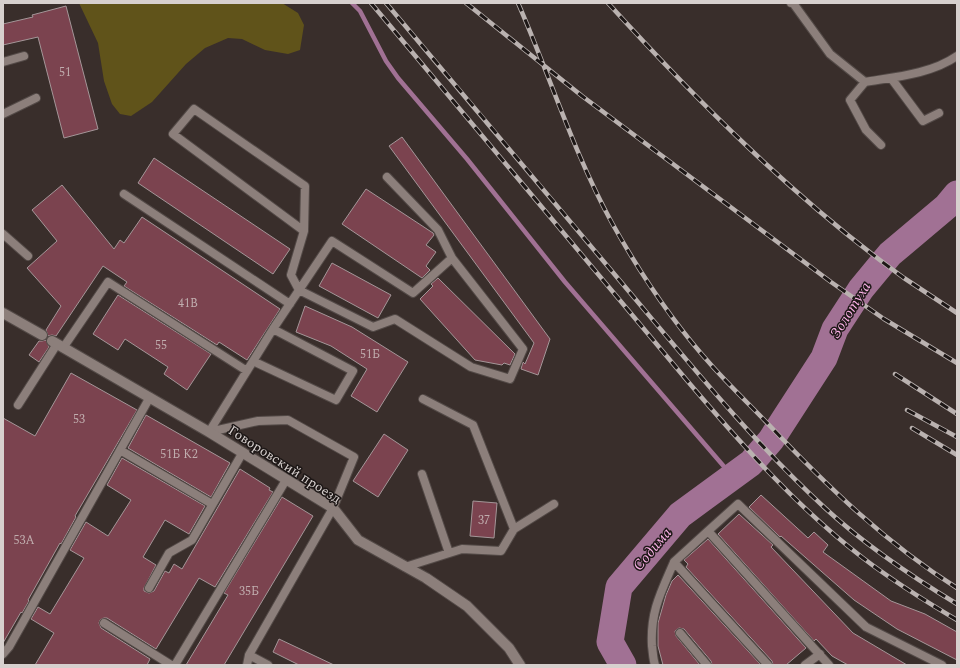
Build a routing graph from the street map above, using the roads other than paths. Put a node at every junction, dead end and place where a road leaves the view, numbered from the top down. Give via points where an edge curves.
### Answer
1 (791, 3) edge
2 (24, 56) dead end
3 (957, 56) edge
4 (3, 62) edge
5 (891, 78) junction
6 (865, 82) junction
7 (36, 98) dead end
8 (939, 113) dead end
9 (3, 114) edge
10 (881, 145) dead end
11 (387, 177) dead end
12 (124, 194) dead end
13 (304, 231) junction
14 (3, 234) edge
15 (28, 256) dead end
16 (452, 258) junction
17 (299, 290) junction
18 (290, 304) junction
19 (3, 313) edge
20 (273, 329) junction
21 (42, 335) dead end
22 (57, 344) junction
23 (254, 360) junction
24 (247, 371) junction
25 (150, 397) junction
26 (423, 399) dead end
27 (18, 405) dead end
28 (209, 432) junction
29 (120, 450) junction
30 (243, 452) junction
31 (422, 474) dead end
32 (286, 480) junction
33 (212, 504) junction
34 (554, 504) dead end
35 (333, 508) junction
36 (514, 529) junction
37 (708, 530) junction
38 (449, 553) junction
39 (674, 562) junction
40 (406, 567) junction
41 (149, 588) dead end
42 (104, 623) dead end
43 (680, 633) dead end
44 (6, 645) edge
45 (3, 654) edge
46 (820, 654) junction
47 (249, 655) junction
48 (171, 665) edge
49 (175, 665) edge
50 (247, 665) edge
51 (268, 665) edge
52 (520, 665) edge
53 (655, 665) edge
54 (707, 665) edge
55 (768, 665) edge
56 (804, 665) edge
57 (830, 665) edge
58 (942, 665) edge

1 - 6 lane via 830,54
2 - 4 lane
3 - 5 lane via 946,63
5 - 6 lane
5 - 8 lane via 923,121
6 - 10 lane via 850,100 866,130
7 - 9 lane
11 - 16 lane via 438,230
12 - 18 lane
13 - 13 lane via 173,134 194,109 305,186
13 - 17 lane via 291,275
14 - 15 lane
16 - 17 lane via 413,293 332,241
16 - 17 lane via 523,348 510,379 471,367 395,319 373,327
17 - 18 lane
18 - 20 lane
19 - 21 street
20 - 23 lane
20 - 23 lane via 353,371 336,400
22 - 24 lane via 108,282
22 - 25 street, Говоровский проезд
22 - 27 lane
23 - 24 lane
24 - 28 lane
25 - 28 street, Говоровский проезд
25 - 29 lane
26 - 36 lane via 472,425
28 - 30 street, Говоровский проезд
28 - 35 lane via 258,421 288,420 354,457
29 - 33 lane
29 - 44 lane
30 - 32 street, Говоровский проезд
30 - 33 lane
31 - 38 lane
32 - 35 street, Говоровский проезд
32 - 49 lane
33 - 41 lane via 192,540 169,553
34 - 36 lane
35 - 40 street, Говоровский проезд via 358,540
35 - 47 lane
36 - 38 lane via 501,551 462,549
37 - 39 lane
37 - 46 lane
37 - 58 lane via 738,504 866,627
38 - 40 lane
39 - 53 lane via 658,600 651,630
39 - 55 lane
40 - 52 street, Говоровский проезд via 467,606 508,648
42 - 48 lane
43 - 54 lane
44 - 45 lane
46 - 56 lane
46 - 57 lane
47 - 50 lane
47 - 51 lane

